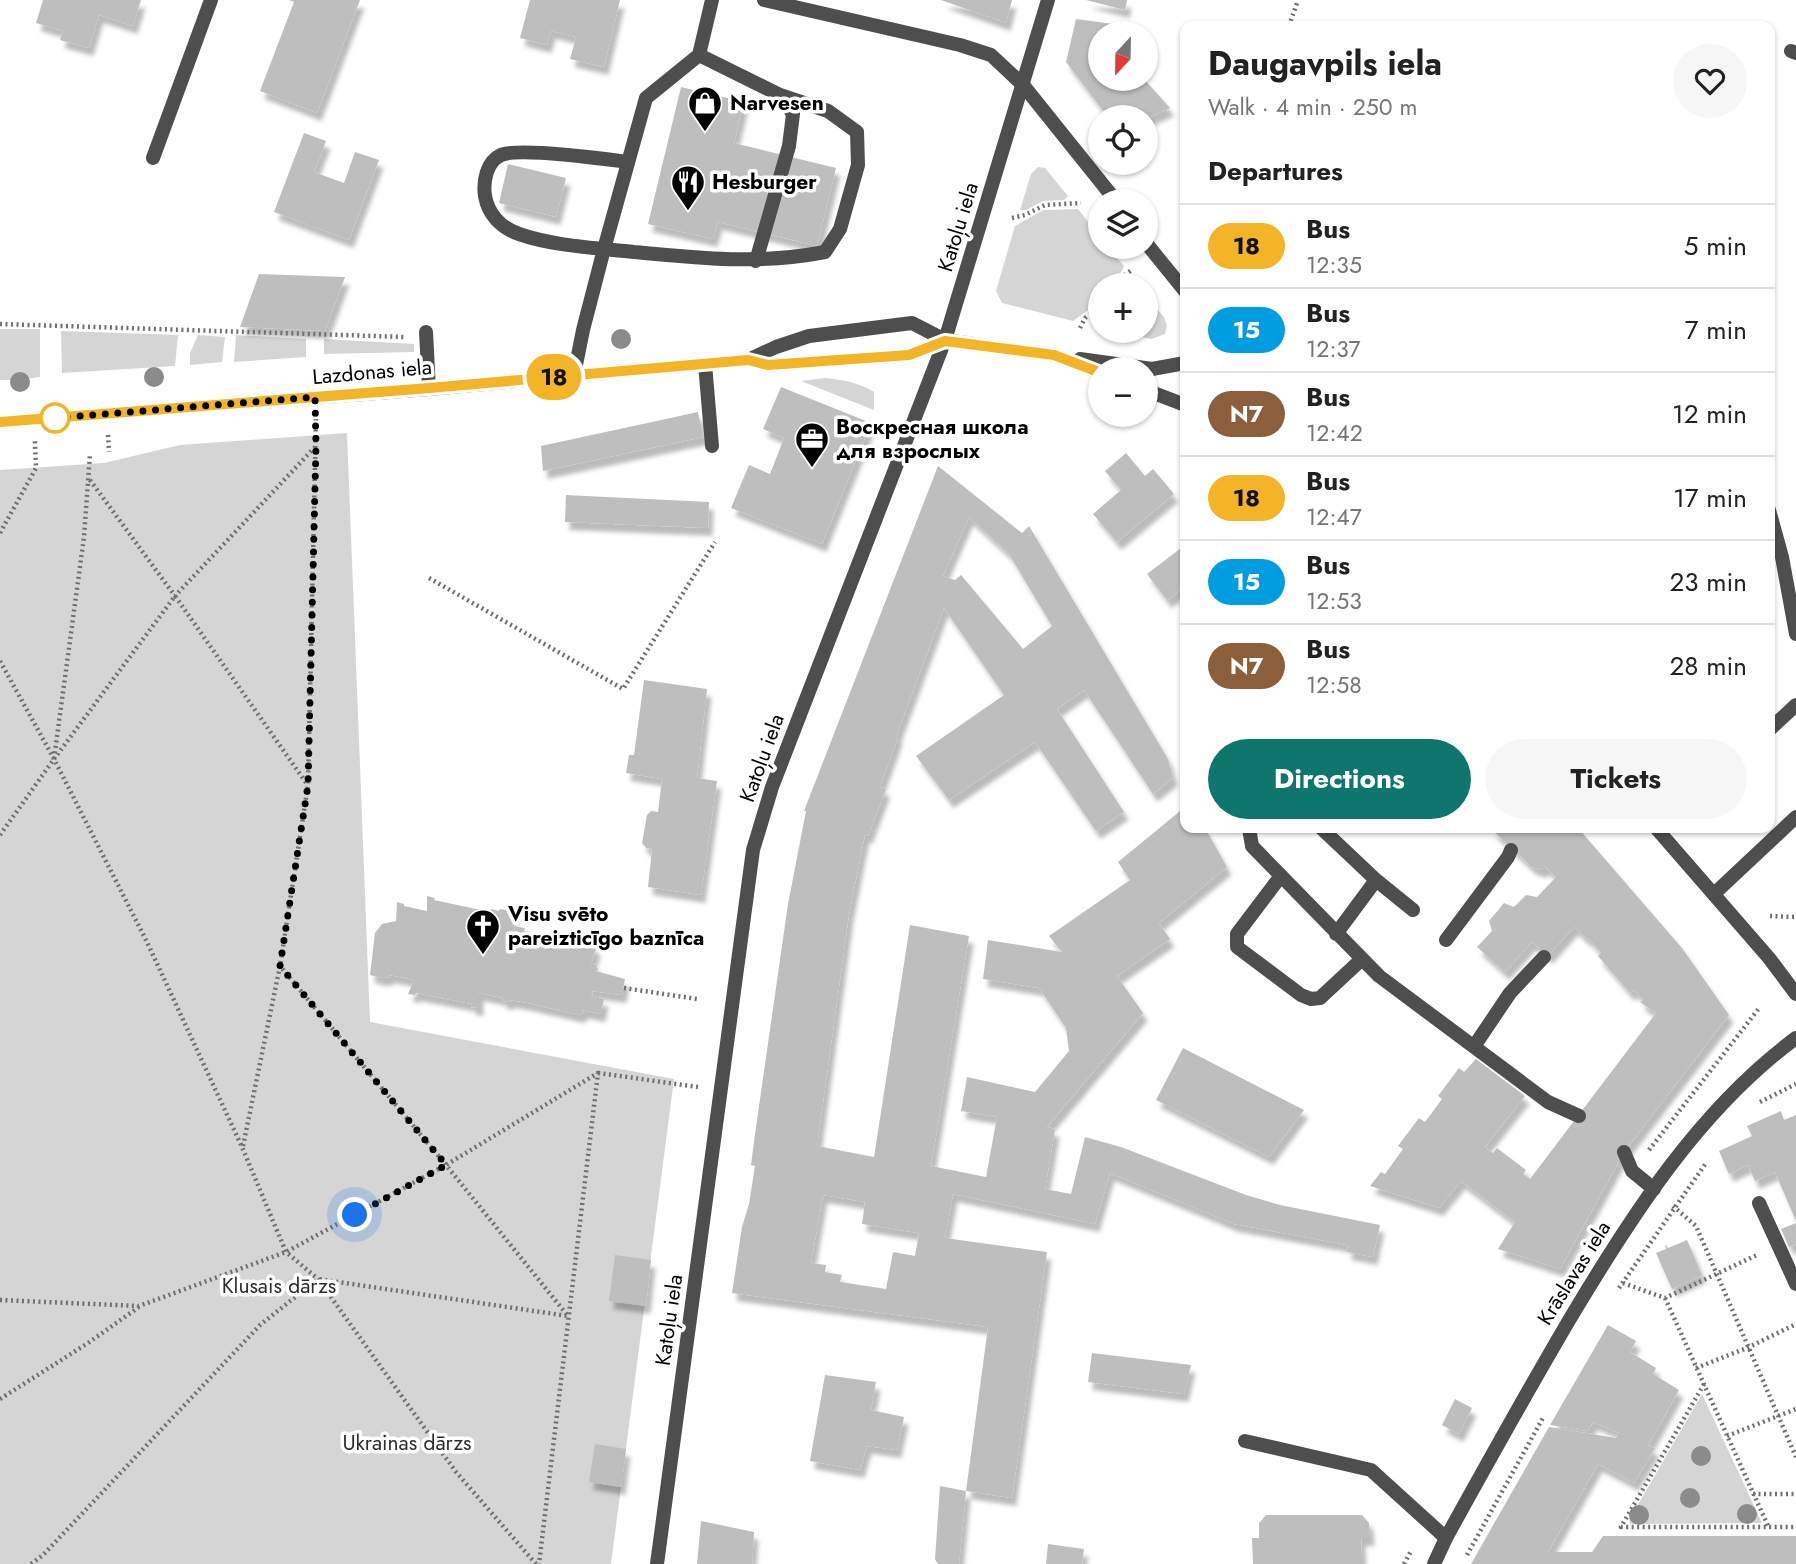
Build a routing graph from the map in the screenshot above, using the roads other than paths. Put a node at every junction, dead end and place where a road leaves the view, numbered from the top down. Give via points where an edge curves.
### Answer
1 (211, 0) edge
2 (712, 0) edge
3 (764, 0) edge
4 (1048, 0) edge
5 (699, 55) junction
6 (1023, 85) junction
7 (780, 95) junction
8 (153, 158) dead end
9 (628, 162) junction
10 (1106, 189) edge
11 (604, 249) junction
12 (1158, 258) edge
13 (756, 261) junction
14 (1180, 285) edge
15 (426, 335) road end
16 (945, 341) junction
17 (1054, 355) junction
18 (748, 360) junction
19 (705, 364) junction
20 (1180, 364) edge
21 (1088, 368) edge
22 (575, 375) junction
23 (429, 388) junction
24 (1158, 395) edge
25 (1180, 403) edge
26 (0, 422) edge
27 (712, 446) dead end
28 (1775, 532) edge
29 (1796, 634) edge
30 (1796, 705) edge
31 (1775, 724) edge
32 (1796, 817) edge
33 (1250, 833) edge
34 (1326, 833) edge
35 (1663, 833) edge
36 (1511, 850) dead end
37 (1280, 877) junction
38 (1376, 880) junction
39 (1714, 893) junction
40 (1413, 910) dead end
41 (1336, 934) junction
42 (1446, 940) dead end
43 (1544, 957) dead end
44 (1362, 959) junction
45 (1796, 994) edge
46 (1796, 1038) edge
47 (1475, 1045) junction
48 (1579, 1116) dead end
49 (1624, 1152) dead end
50 (1654, 1189) junction
51 (1759, 1203) dead end
52 (1796, 1284) edge
53 (1245, 1441) dead end
54 (1446, 1538) junction
55 (657, 1564) edge
56 (1434, 1564) edge

1 - 8 street
2 - 5 street
3 - 6 street via 990,55
4 - 6 street, Katoļu iela
5 - 7 street
5 - 9 street via 646,99
6 - 10 street
6 - 16 street, Katoļu iela
7 - 13 street via 793,114 789,146
7 - 13 street via 828,111 856,132 858,165 840,229 825,252
9 - 11 street
9 - 11 street via 504,153 486,172 487,208 497,221 517,234
11 - 13 street
11 - 22 street
12 - 14 street
15 - 23 street
16 - 17 street
16 - 18 street, Lazdonas iela via 909,355 768,365
16 - 18 street, Lazdonas iela via 912,323 887,325 809,336
16 - 55 street, Katoļu iela via 772,787 753,850
17 - 20 street via 1152,369
17 - 21 street
18 - 19 street, Lazdonas iela
19 - 22 street, Lazdonas iela
19 - 27 street
22 - 23 street, Lazdonas iela
23 - 26 street, Lazdonas iela
24 - 25 street
28 - 29 street
30 - 31 street
32 - 39 street
33 - 37 street via 1252,846
34 - 38 street
35 - 39 street
36 - 42 street
37 - 41 street
37 - 44 street via 1237,934 1237,947 1311,999 1320,998
38 - 40 street
38 - 41 street
39 - 45 street
41 - 44 street
43 - 47 street via 1510,993
44 - 47 street
46 - 50 street, Krāslavas iela via 1761,1064 1719,1107
47 - 48 street via 1548,1102
49 - 50 street via 1632,1171
50 - 54 street, Krāslavas iela via 1532,1383
51 - 52 street
53 - 54 street via 1371,1470
54 - 56 street, Krāslavas iela

